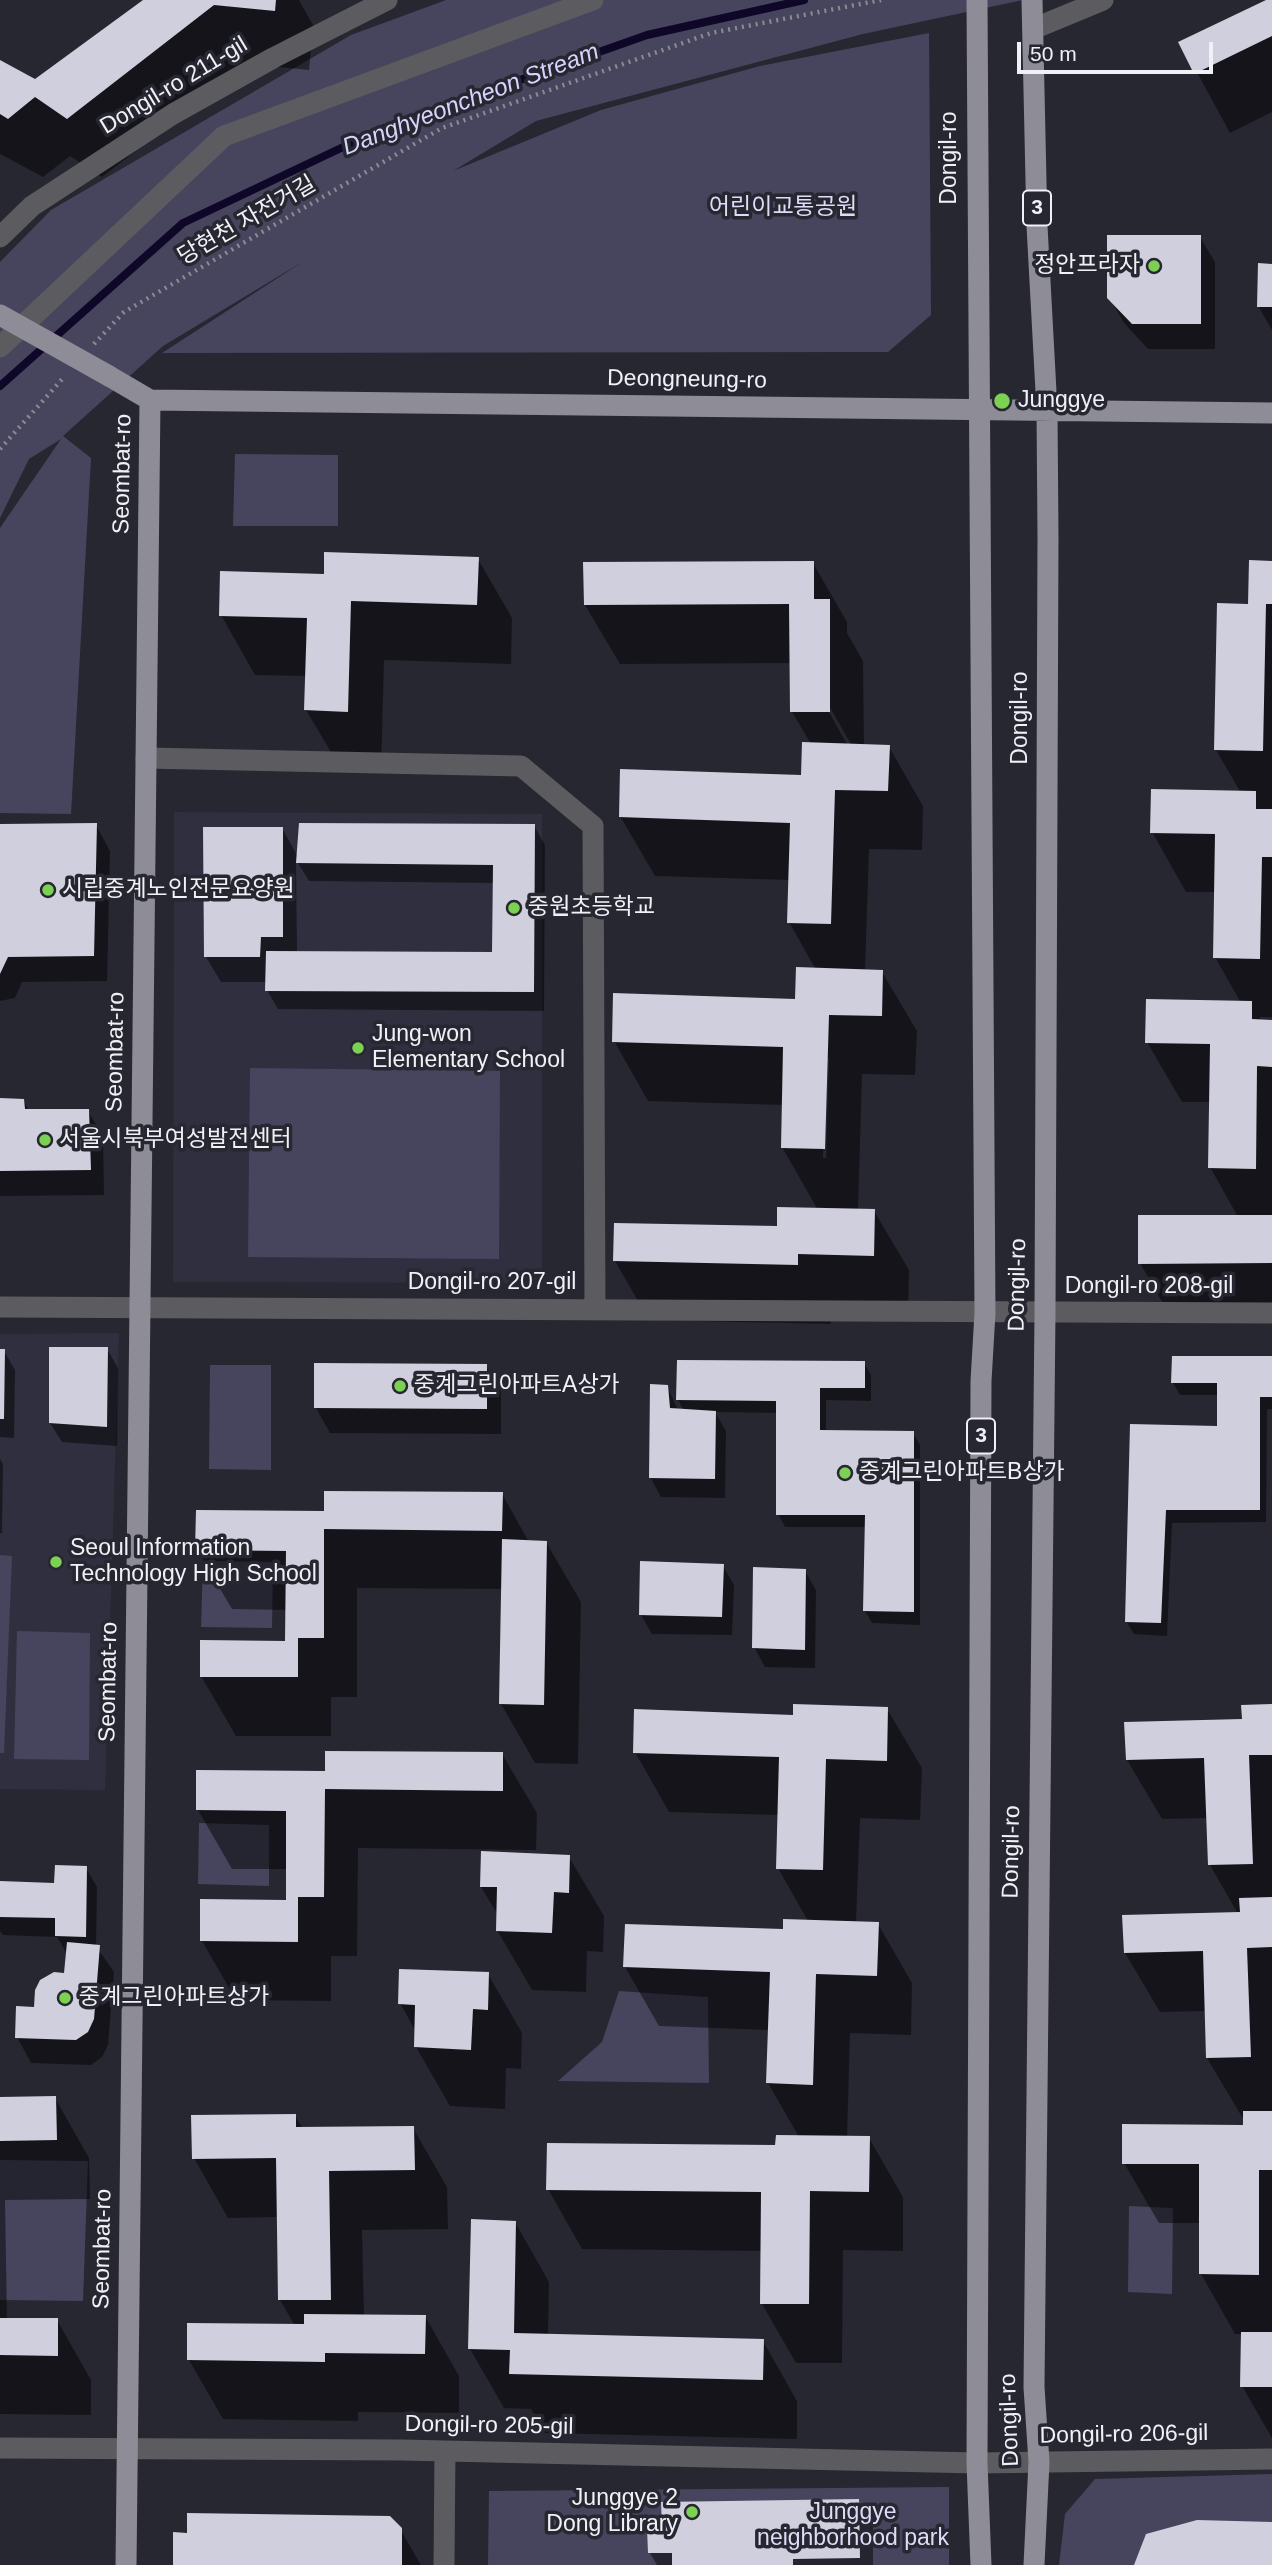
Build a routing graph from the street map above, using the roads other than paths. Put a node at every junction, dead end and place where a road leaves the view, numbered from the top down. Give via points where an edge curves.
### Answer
1 (387, 0) edge
2 (593, 0) edge
3 (1103, 0) edge
4 (1032, 3) edge
5 (977, 9) edge
6 (1033, 29) junction
7 (0, 237) edge
8 (0, 315) edge
9 (0, 347) edge
10 (150, 400) junction
11 (977, 409) junction
12 (1047, 410) junction
13 (1272, 413) edge
14 (146, 758) junction
15 (0, 1307) edge
16 (140, 1308) junction
17 (595, 1310) junction
18 (985, 1313) junction
19 (1045, 1313) junction
20 (1272, 1313) edge
21 (127, 2447) junction
22 (0, 2448) edge
23 (445, 2451) junction
24 (1272, 2459) edge
25 (1038, 2462) junction
26 (977, 2463) junction
27 (126, 2565) edge
28 (444, 2565) edge
29 (981, 2565) edge
30 (1034, 2565) edge

1 - 7 street, Dongil-ro 211-gil via 173,114 32,206
2 - 9 street via 224,136
3 - 6 street
4 - 6 main road, Dongil-ro / 3
5 - 11 main road, Dongil-ro / 3
6 - 12 main road, Dongil-ro / 3
8 - 10 main road, Deongneung-ro, bridge
10 - 11 main road, Deongneung-ro
10 - 14 main road, Seombat-ro
11 - 12 main road, Deongneung-ro
11 - 18 main road, Dongil-ro / 3
12 - 13 main road, Deongneung-ro
12 - 19 main road, Dongil-ro / 3
14 - 16 main road, Seombat-ro
14 - 17 street via 521,766 593,826
15 - 16 street, Dongil-ro 207-gil
16 - 17 street, Dongil-ro 207-gil
16 - 21 main road, Seombat-ro
17 - 18 street, Dongil-ro 207-gil
18 - 19 street, Dongil-ro 208-gil
18 - 26 main road, Dongil-ro / 3 via 981,1381
19 - 20 street, Dongil-ro 208-gil
19 - 25 main road, Dongil-ro / 3 via 1034,2387
21 - 22 street, Dongil-ro 205-gil
21 - 23 street, Dongil-ro 205-gil
21 - 27 main road, Seombat-ro
23 - 26 street, Dongil-ro 205-gil
23 - 28 street
24 - 25 street, Dongil-ro 206-gil
25 - 26 street, Dongil-ro 206-gil
25 - 30 main road, Dongil-ro / 3
26 - 29 main road, Dongil-ro / 3

